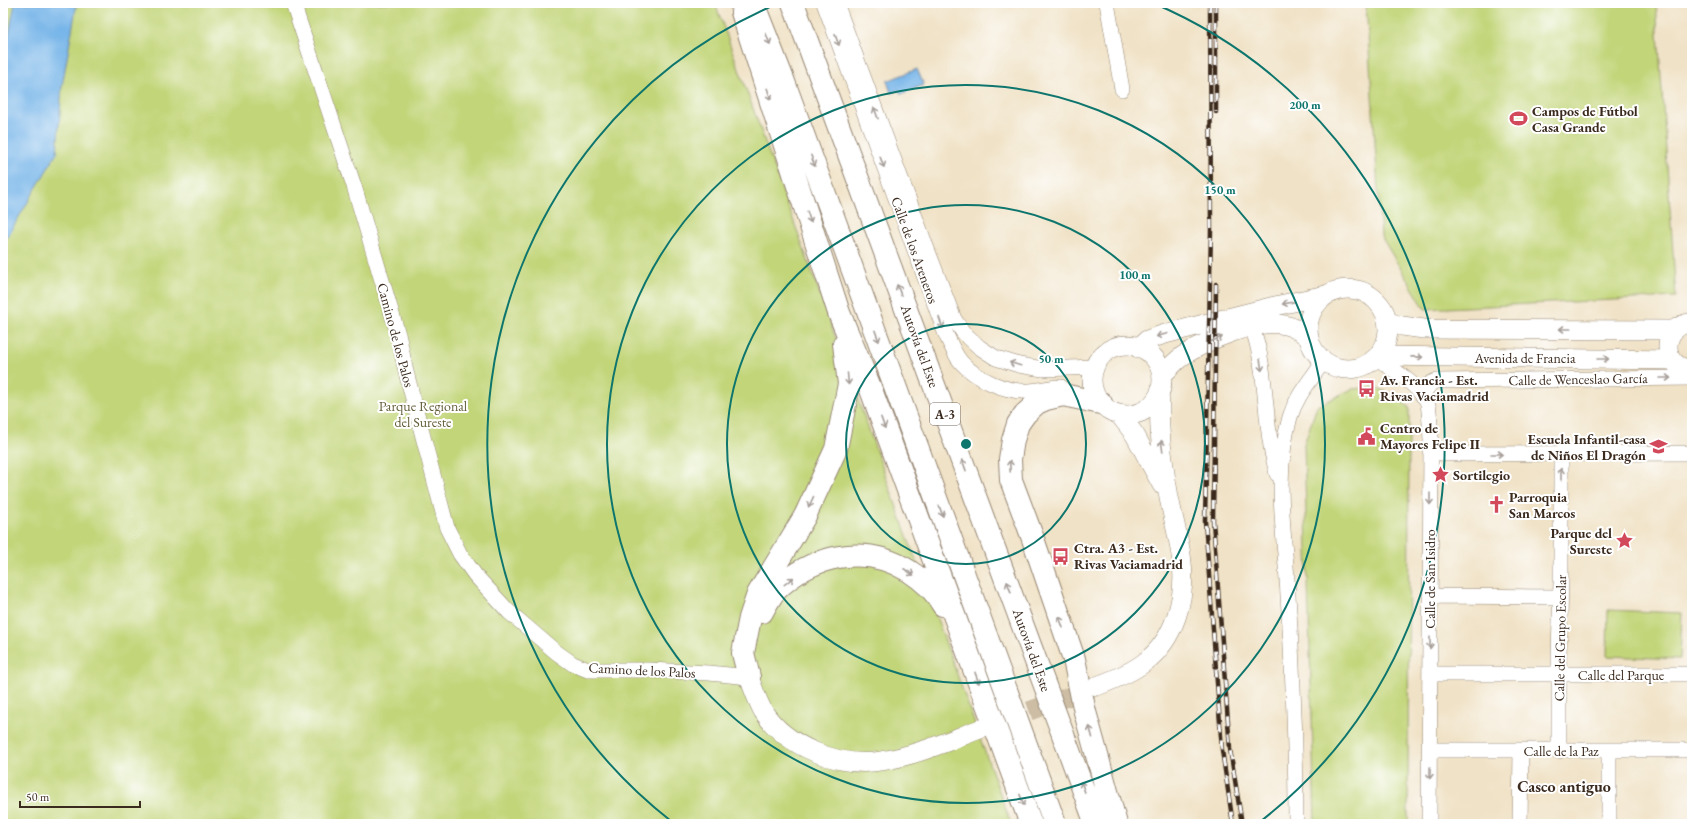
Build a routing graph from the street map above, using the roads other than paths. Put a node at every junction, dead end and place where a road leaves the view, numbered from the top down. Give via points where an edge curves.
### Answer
1 (293, 3) edge
2 (742, 3) edge
3 (754, 3) edge
4 (793, 3) edge
5 (824, 3) edge
6 (836, 3) edge
7 (1107, 3) edge
8 (1122, 89) dead end
9 (1326, 295) junction
10 (839, 313) junction
11 (1388, 322) junction
12 (1692, 323) edge
13 (1252, 327) junction
14 (1674, 330) junction
15 (1309, 338) junction
16 (1138, 348) junction
17 (1377, 357) junction
18 (1671, 360) junction
19 (1323, 361) junction
20 (1095, 367) junction
21 (1692, 369) edge
22 (1162, 375) junction
23 (1692, 378) edge
24 (1159, 395) junction
25 (1422, 395) junction
26 (1105, 402) junction
27 (1430, 451) junction
28 (1692, 453) edge
29 (1561, 454) junction
30 (1280, 486) junction
31 (1169, 498) junction
32 (1430, 596) junction
33 (1559, 597) junction
34 (963, 641) junction
35 (1430, 674) junction
36 (1692, 674) edge
37 (1558, 675) junction
38 (749, 677) junction
39 (1097, 686) tunnel mouth
40 (980, 729) dead end
41 (1430, 750) junction
42 (1609, 750) junction
43 (1692, 750) edge
44 (1521, 751) junction
45 (1559, 751) junction
46 (1031, 824) edge
47 (1055, 824) edge
48 (1096, 824) edge
49 (1116, 824) edge
50 (1296, 824) edge
51 (1429, 824) edge
52 (1520, 824) edge
53 (1609, 824) edge

1 - 38 street, Camino de los Palos via 354,186 399,338 447,528 460,554 475,575 509,612 573,664 588,670 649,670
2 -> 10 highway via 742,10
3 -> 47 highway, A-3
48 -> 4 highway, Autovía del Este / A-3
5 -> 26 street, Calle de los Areneros via 945,332 960,361 981,377 1012,390 1030,391 1067,386
20 -> 6 street, Calle de los Areneros via 1043,369 1019,365 996,358 978,347 963,332 954,319 926,249
7 - 8 street
9 - 11 street via 1343,289 1366,293 1379,303
9 - 15 street via 1311,314
9 -> 16 street via 1165,334 1147,340
10 -> 34 highway via 870,387
10 -> 38 highway via 849,384 836,449 805,516 758,594 743,653
14 -> 11 street, Avenida de Francia via 1424,329
11 - 17 street via 1387,340
12 - 14 street, Avenida de Francia via 1680,325
13 - 15 street via 1272,323 1286,325
22 -> 13 street via 1199,346 1237,330
13 -> 30 street via 1257,342 1271,446
14 - 18 street via 1668,339 1667,350
15 - 19 street via 1313,349
16 - 20 street via 1127,346 1113,349 1104,355
16 - 22 street via 1155,360
17 -> 18 street, Avenida de Francia
17 - 19 street via 1366,365 1354,369 1335,367
17 - 25 street, Calle de San Isidro
18 - 21 street, Avenida de Francia via 1683,369
19 - 30 street via 1292,409 1286,434
20 - 26 street via 1093,379
22 - 24 street
25 -> 23 street, Calle de Wenceslao García via 1431,383 1436,381
24 - 26 street via 1152,405 1142,412 1131,415
31 -> 24 street via 1160,428
25 - 27 street, Calle de San Isidro via 1427,402
26 - 31 street via 1135,435
49 -> 26 highway via 1085,712 1074,659 1010,480 1010,459 1018,424 1037,403 1063,395
27 -> 29 street via 1446,454
27 -> 32 street, Calle de San Isidro
28 - 29 street
33 -> 29 street, Calle del Grupo Escolar
30 - 50 street via 1296,737
31 - 39 street via 1182,563 1182,598 1178,612 1166,637 1146,661
32 - 33 street
32 -> 35 street, Calle de San Isidro
33 - 37 street, Calle del Grupo Escolar
38 -> 34 highway via 758,620 775,592 806,568 833,558 866,555 896,563 924,582 940,599
34 -> 46 highway
35 - 37 street, Calle del Parque
35 - 41 street, Calle de San Isidro
36 - 37 street, Calle del Parque
37 - 45 street, Calle del Grupo Escolar
38 - 40 street via 763,711 773,724 797,743 839,760 881,761
41 - 44 street, Calle de la Paz
41 -> 51 street, Calle de San Isidro
42 - 43 street, Calle de la Paz
42 - 45 street, Calle de la Paz
42 - 53 street
44 - 45 street, Calle de la Paz
44 - 52 street

